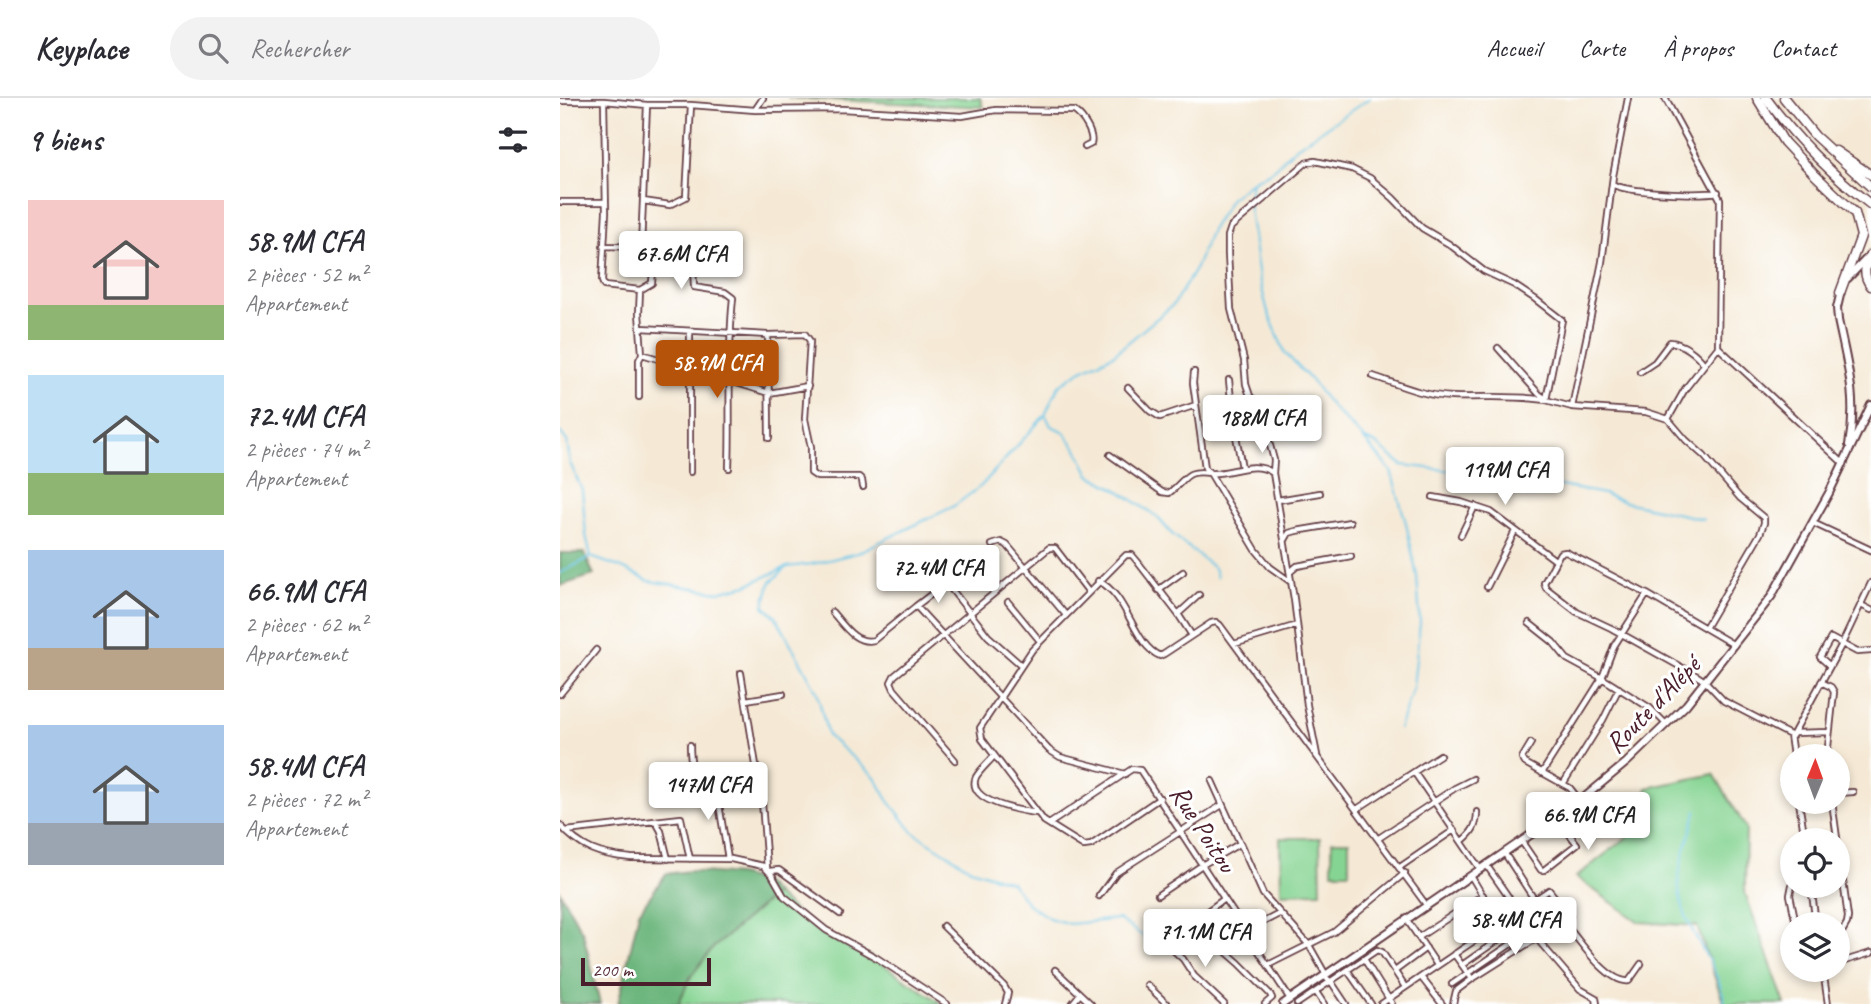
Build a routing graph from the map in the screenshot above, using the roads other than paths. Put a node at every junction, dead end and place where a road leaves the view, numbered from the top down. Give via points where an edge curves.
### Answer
1 (763, 98) edge
2 (1628, 98) edge
3 (1665, 98) edge
4 (1757, 98) edge
5 (1766, 98) edge
6 (1784, 98) edge
7 (604, 101) junction
8 (560, 102) edge
9 (691, 105) junction
10 (646, 106) junction
11 (755, 110) junction
12 (1815, 136) junction
13 (1085, 147) dead end
14 (1871, 175) edge
15 (1612, 184) junction
16 (1871, 187) edge
17 (1718, 192) junction
18 (643, 201) junction
19 (560, 202) edge
20 (605, 202) junction
21 (1871, 205) edge
22 (725, 243) dead end
23 (655, 244) junction
24 (692, 244) junction
25 (603, 246) junction
26 (641, 247) junction
27 (1871, 254) edge
28 (1871, 264) edge
29 (1871, 279) edge
30 (1871, 286) edge
31 (640, 290) junction
32 (1840, 293) junction
33 (641, 328) junction
34 (690, 331) junction
35 (731, 332) junction
36 (768, 335) junction
37 (1718, 347) junction
38 (1498, 348) dead end
39 (642, 354) junction
40 (1704, 364) junction
41 (690, 369) junction
42 (1194, 372) dead end
43 (1640, 373) dead end
44 (1373, 376) dead end
45 (1229, 380) dead end
46 (729, 381) junction
47 (808, 386) junction
48 (1128, 388) dead end
49 (769, 393) junction
50 (639, 397) dead end
51 (1546, 400) junction
52 (1196, 405) junction
53 (1871, 405) edge
54 (1572, 407) junction
55 (1668, 419) junction
56 (769, 438) dead end
57 (1110, 454) dead end
58 (1844, 464) junction
59 (729, 468) dead end
60 (1242, 468) junction
61 (690, 472) dead end
62 (1210, 473) junction
63 (1273, 473) junction
64 (863, 487) dead end
65 (1320, 493) dead end
66 (1433, 497) dead end
67 (1278, 500) junction
68 (1475, 506) junction
69 (1350, 522) dead end
70 (1813, 523) junction
71 (1515, 531) junction
72 (1461, 535) dead end
73 (1285, 540) junction
74 (992, 545) dead end
75 (1871, 550) edge
76 (1351, 556) dead end
77 (1555, 560) junction
78 (1025, 568) junction
79 (937, 571) dead end
80 (1183, 572) dead end
81 (1290, 573) junction
82 (1098, 581) junction
83 (946, 583) junction
84 (1292, 583) junction
85 (1871, 583) edge
86 (1487, 587) dead end
87 (1158, 590) junction
88 (1088, 591) junction
89 (1647, 594) junction
90 (1199, 595) dead end
91 (1008, 602) dead end
92 (1861, 605) junction
93 (916, 606) junction
94 (1871, 610) edge
95 (832, 612) dead end
96 (971, 614) junction
97 (1065, 614) junction
98 (1178, 614) junction
99 (1529, 623) dead end
100 (1297, 624) junction
101 (1705, 628) junction
102 (1191, 634) junction
103 (944, 635) junction
104 (1622, 635) junction
105 (1040, 640) junction
106 (1234, 644) junction
107 (1842, 644) junction
108 (1735, 646) junction
109 (596, 650) dead end
110 (1871, 651) edge
111 (1021, 665) junction
112 (1830, 666) junction
113 (741, 673) dead end
114 (1602, 678) junction
115 (1705, 681) junction
116 (1821, 682) junction
117 (1619, 688) junction
118 (560, 694) edge
119 (783, 694) dead end
120 (1001, 698) junction
121 (746, 699) junction
122 (1667, 725) junction
123 (1829, 733) junction
124 (1792, 734) junction
125 (1531, 743) dead end
126 (1792, 744) edge
127 (1828, 744) edge
128 (690, 745) dead end
129 (1317, 755) junction
130 (1440, 755) dead end
131 (995, 756) junction
132 (955, 760) dead end
133 (1414, 772) junction
134 (757, 773) junction
135 (1542, 773) junction
136 (1125, 774) junction
137 (1473, 779) dead end
138 (715, 780) junction
139 (1212, 782) dead end
140 (1563, 784) junction
141 (1850, 792) edge
142 (1853, 792) dead end
143 (1160, 798) junction
144 (1434, 800) junction
145 (1580, 802) junction
146 (1223, 805) junction
147 (1573, 807) junction
148 (1357, 809) junction
149 (1477, 812) dead end
150 (1038, 814) junction
151 (1579, 814) junction
152 (1557, 818) junction
153 (656, 822) junction
154 (1049, 824) junction
155 (560, 825) edge
156 (1605, 825) dead end
157 (1593, 829) dead end
158 (1454, 830) junction
159 (565, 831) junction
160 (1181, 833) junction
161 (1379, 838) junction
162 (1462, 841) junction
163 (1522, 842) junction
164 (1239, 844) junction
165 (1505, 854) junction
166 (668, 859) junction
167 (690, 859) junction
168 (728, 859) junction
169 (1202, 865) junction
170 (1400, 867) junction
171 (1483, 868) junction
172 (768, 870) junction
173 (1405, 873) junction
174 (1471, 877) junction
175 (1158, 895) dead end
176 (1483, 895) junction
177 (1099, 896) dead end
178 (1224, 899) junction
179 (1534, 899) junction
180 (1558, 899) junction
181 (1427, 906) junction
182 (1564, 908) junction
183 (1517, 911) junction
184 (840, 914) dead end
185 (1279, 914) junction
186 (1407, 920) junction
187 (1526, 921) junction
188 (1192, 922) junction
189 (1499, 923) junction
190 (1564, 923) junction
191 (943, 926) dead end
192 (1246, 931) junction
193 (1531, 931) junction
194 (1419, 937) junction
195 (1538, 939) junction
196 (1309, 945) junction
197 (1426, 948) junction
198 (1871, 953) edge
199 (1454, 954) junction
200 (1364, 959) junction
201 (1850, 959) edge
202 (1641, 964) dead end
203 (1268, 965) junction
204 (1437, 965) junction
205 (1462, 965) junction
206 (1055, 970) dead end
207 (1348, 971) junction
208 (1395, 971) junction
209 (1468, 973) junction
210 (1325, 976) junction
211 (1421, 976) junction
212 (1472, 979) junction
213 (1825, 982) edge
214 (1332, 983) junction
215 (1147, 985) dead end
216 (1452, 985) dead end
217 (1405, 987) junction
218 (1316, 992) junction
219 (1081, 994) junction
220 (1290, 999) junction
221 (1388, 999) junction
222 (947, 1004) edge
223 (1005, 1004) edge
224 (1072, 1004) edge
225 (1091, 1004) edge
226 (1167, 1004) edge
227 (1224, 1004) edge
228 (1265, 1004) edge
229 (1283, 1004) edge
230 (1299, 1004) edge
231 (1324, 1004) edge
232 (1346, 1004) edge
233 (1371, 1004) edge
234 (1381, 1004) edge
235 (1392, 1004) edge
236 (1442, 1004) edge
237 (1452, 1004) edge
238 (1597, 1004) edge
239 (1828, 1004) edge

1 - 11 street
2 - 15 street
3 - 17 street
4 - 32 highway via 1784,142 1847,203 1859,223 1861,236
5 - 21 highway via 1815,158
6 - 12 highway
7 - 8 street
7 - 10 street
7 - 20 street
9 - 10 street
9 - 11 street
9 - 18 street via 686,197 670,205
10 - 18 street
11 - 13 street via 842,109 953,116 996,110 1074,111 1092,138
12 - 14 highway
12 - 16 highway
15 - 17 street via 1640,190
15 - 54 street via 1602,262
17 - 37 street via 1722,207
18 - 26 street
19 - 20 street
20 - 25 street
22 - 24 street
23 - 24 street
23 - 26 street
23 - 31 street via 652,283
24 - 35 street via 692,284 730,294
25 - 26 street
25 - 31 street via 602,284
27 - 30 highway via 1865,275
27 - 32 main road via 1848,276
28 - 29 highway
31 - 33 street
32 - 58 main road, Route d'Alépé via 1838,320 1854,410
33 - 34 street
33 - 39 street
34 - 35 street
34 - 41 street
35 - 36 street
35 - 46 street
36 - 47 street via 805,334 810,346
36 - 49 street
37 - 40 street
37 - 58 street
38 - 51 street
39 - 41 street
39 - 50 street
40 - 43 street via 1691,351 1670,342 1656,362
40 - 55 street
41 - 46 street
41 - 61 street
42 - 52 street
44 - 51 street via 1422,393
45 - 60 street
46 - 49 street
46 - 59 street
47 - 49 street
47 - 64 street via 805,419 811,473 859,477
48 - 52 street via 1160,417
49 - 56 street
51 - 54 street
51 - 63 street via 1562,320 1422,228 1370,178 1352,169 1306,163 1231,227 1228,236 1231,309 1246,384 1259,405 1274,460
52 - 62 street via 1203,459
53 - 58 main road, Route d'Alépé
54 - 55 street via 1646,412
55 - 101 street via 1765,520
57 - 62 street via 1162,492 1169,493 1188,473
58 - 70 main road, Route d'Alépé
60 - 62 street
60 - 63 street
62 - 84 street via 1256,550 1269,567
63 - 67 street
65 - 67 street
66 - 68 street
67 - 73 street
68 - 71 street
68 - 72 street
69 - 73 street via 1296,531
70 - 75 street
70 - 108 main road, Route d'Alépé via 1771,597
71 - 77 street
71 - 86 street
73 - 81 street
74 - 78 street via 1007,545
76 - 81 street via 1297,566
77 - 89 street via 1560,553 1571,554
77 - 104 street via 1546,588 1577,612
78 - 88 street via 1052,547
78 - 96 street
78 - 97 street
79 - 83 street
80 - 87 street
81 - 84 street
82 - 87 street via 1121,559 1132,555
82 - 88 street
82 - 102 street via 1120,601 1156,655
83 - 93 street
83 - 96 street
84 - 100 street
85 - 92 street
87 - 98 street
88 - 97 street
89 - 101 street
89 - 104 street
90 - 98 street
91 - 105 street
92 - 94 street
92 - 107 street
93 - 95 street via 868,642 857,639
93 - 103 street
96 - 103 street
96 - 111 street
97 - 105 street
98 - 102 street
99 - 114 street via 1567,659
100 - 106 street
100 - 129 street
101 - 108 street
102 - 106 street via 1216,622
103 - 120 street
103 - 132 street via 891,682
104 - 114 street
104 - 115 street
105 - 111 street
106 - 129 street
107 - 110 street via 1857,652
107 - 112 street
107 - 112 street via 1829,639 1820,657
108 - 115 main road, Route d'Alépé
109 - 118 street
111 - 120 street
112 - 116 street
113 - 121 street
114 - 117 street
114 - 135 street
115 - 122 main road, Route d'Alépé
115 - 124 street via 1724,701
116 - 123 street via 1834,692
116 - 124 street
117 - 122 street
117 - 140 street
119 - 121 street
120 - 131 street via 980,728
120 - 136 street via 1060,757
121 - 134 street
122 - 145 main road, Route d'Alépé
123 - 124 street
123 - 127 street
124 - 126 street
125 - 135 street via 1522,758
128 - 138 street via 694,770
129 - 148 street
130 - 133 street
131 - 150 street
131 - 150 street via 977,776 978,792 1004,808
133 - 144 street
133 - 148 street
134 - 138 street
134 - 172 street
135 - 140 street
136 - 143 street, Rue Poitou via 1140,769
136 - 154 street
137 - 144 street
138 - 168 street
139 - 146 street
140 - 145 street
141 - 142 street
143 - 154 street via 1091,845 1084,846
143 - 160 street, Rue Poitou
144 - 158 street
144 - 161 street
145 - 147 main road, Route d'Alépé
146 - 160 street
146 - 164 street
147 - 151 street
147 - 152 main road, Route d'Alépé
148 - 161 street
149 - 162 street via 1477,823
150 - 154 street
151 - 156 street via 1588,807
151 - 157 street
152 - 163 main road, Route d'Alépé
152 - 163 street via 1577,844 1544,870
153 - 159 street
153 - 166 street
153 - 167 street via 681,818
155 - 159 street
158 - 162 street
158 - 170 street
159 - 166 street via 589,849 624,858
160 - 169 street, Rue Poitou
160 - 177 street via 1116,873
161 - 170 street
162 - 171 street
163 - 165 main road, Route d'Alépé
164 - 169 street
164 - 185 street via 1263,894
165 - 171 main road, Route d'Alépé
165 - 179 street
166 - 167 street
167 - 168 street
168 - 172 street
169 - 175 street
169 - 178 street, Rue Poitou
170 - 173 street
171 - 174 main road, Route d'Alépé
171 - 183 street
172 - 184 street via 779,870
172 - 222 street via 784,896 826,930
173 - 181 street
173 - 196 street via 1335,932
174 - 176 street
174 - 181 main road, Route d'Alépé
176 - 189 street
176 - 194 street
178 - 188 street
178 - 192 street, Rue Poitou
179 - 180 street via 1549,890
179 - 183 street
180 - 182 street
180 - 187 street
181 - 186 main road, Route d'Alépé
182 - 190 street via 1570,916
182 - 193 street
183 - 187 street
183 - 189 street
185 - 192 street
185 - 196 street
186 - 194 street
186 - 210 main road, Route d'Alépé
187 - 193 street
187 - 205 street
188 - 227 street via 1170,947
188 - 228 street via 1270,994 1272,998
189 - 199 street
190 - 195 street
190 - 202 street via 1619,981 1629,981
191 - 223 street via 1004,986 1009,993
192 - 203 street, Rue Poitou
193 - 195 street
193 - 209 street
194 - 197 street
195 - 212 street
195 - 238 street
196 - 203 street
196 - 210 street
197 - 204 street
197 - 208 street
198 - 201 street
199 - 204 street
199 - 205 street
200 - 207 street
200 - 208 street via 1381,951
200 - 221 street
203 - 220 street, Rue Poitou
204 - 211 street
205 - 209 street
206 - 219 street
207 - 214 street
207 - 233 street
208 - 217 street
209 - 212 street
209 - 216 street
210 - 214 street
210 - 220 main road, Route d'Alépé
211 - 217 street
211 - 236 street
212 - 237 street via 1456,991
213 - 239 street
214 - 218 street
214 - 232 street
215 - 226 street
217 - 221 street
218 - 230 street
218 - 231 street
219 - 224 street
219 - 225 street
220 - 229 main road, Route d'Alépé
221 - 234 street
221 - 235 street

